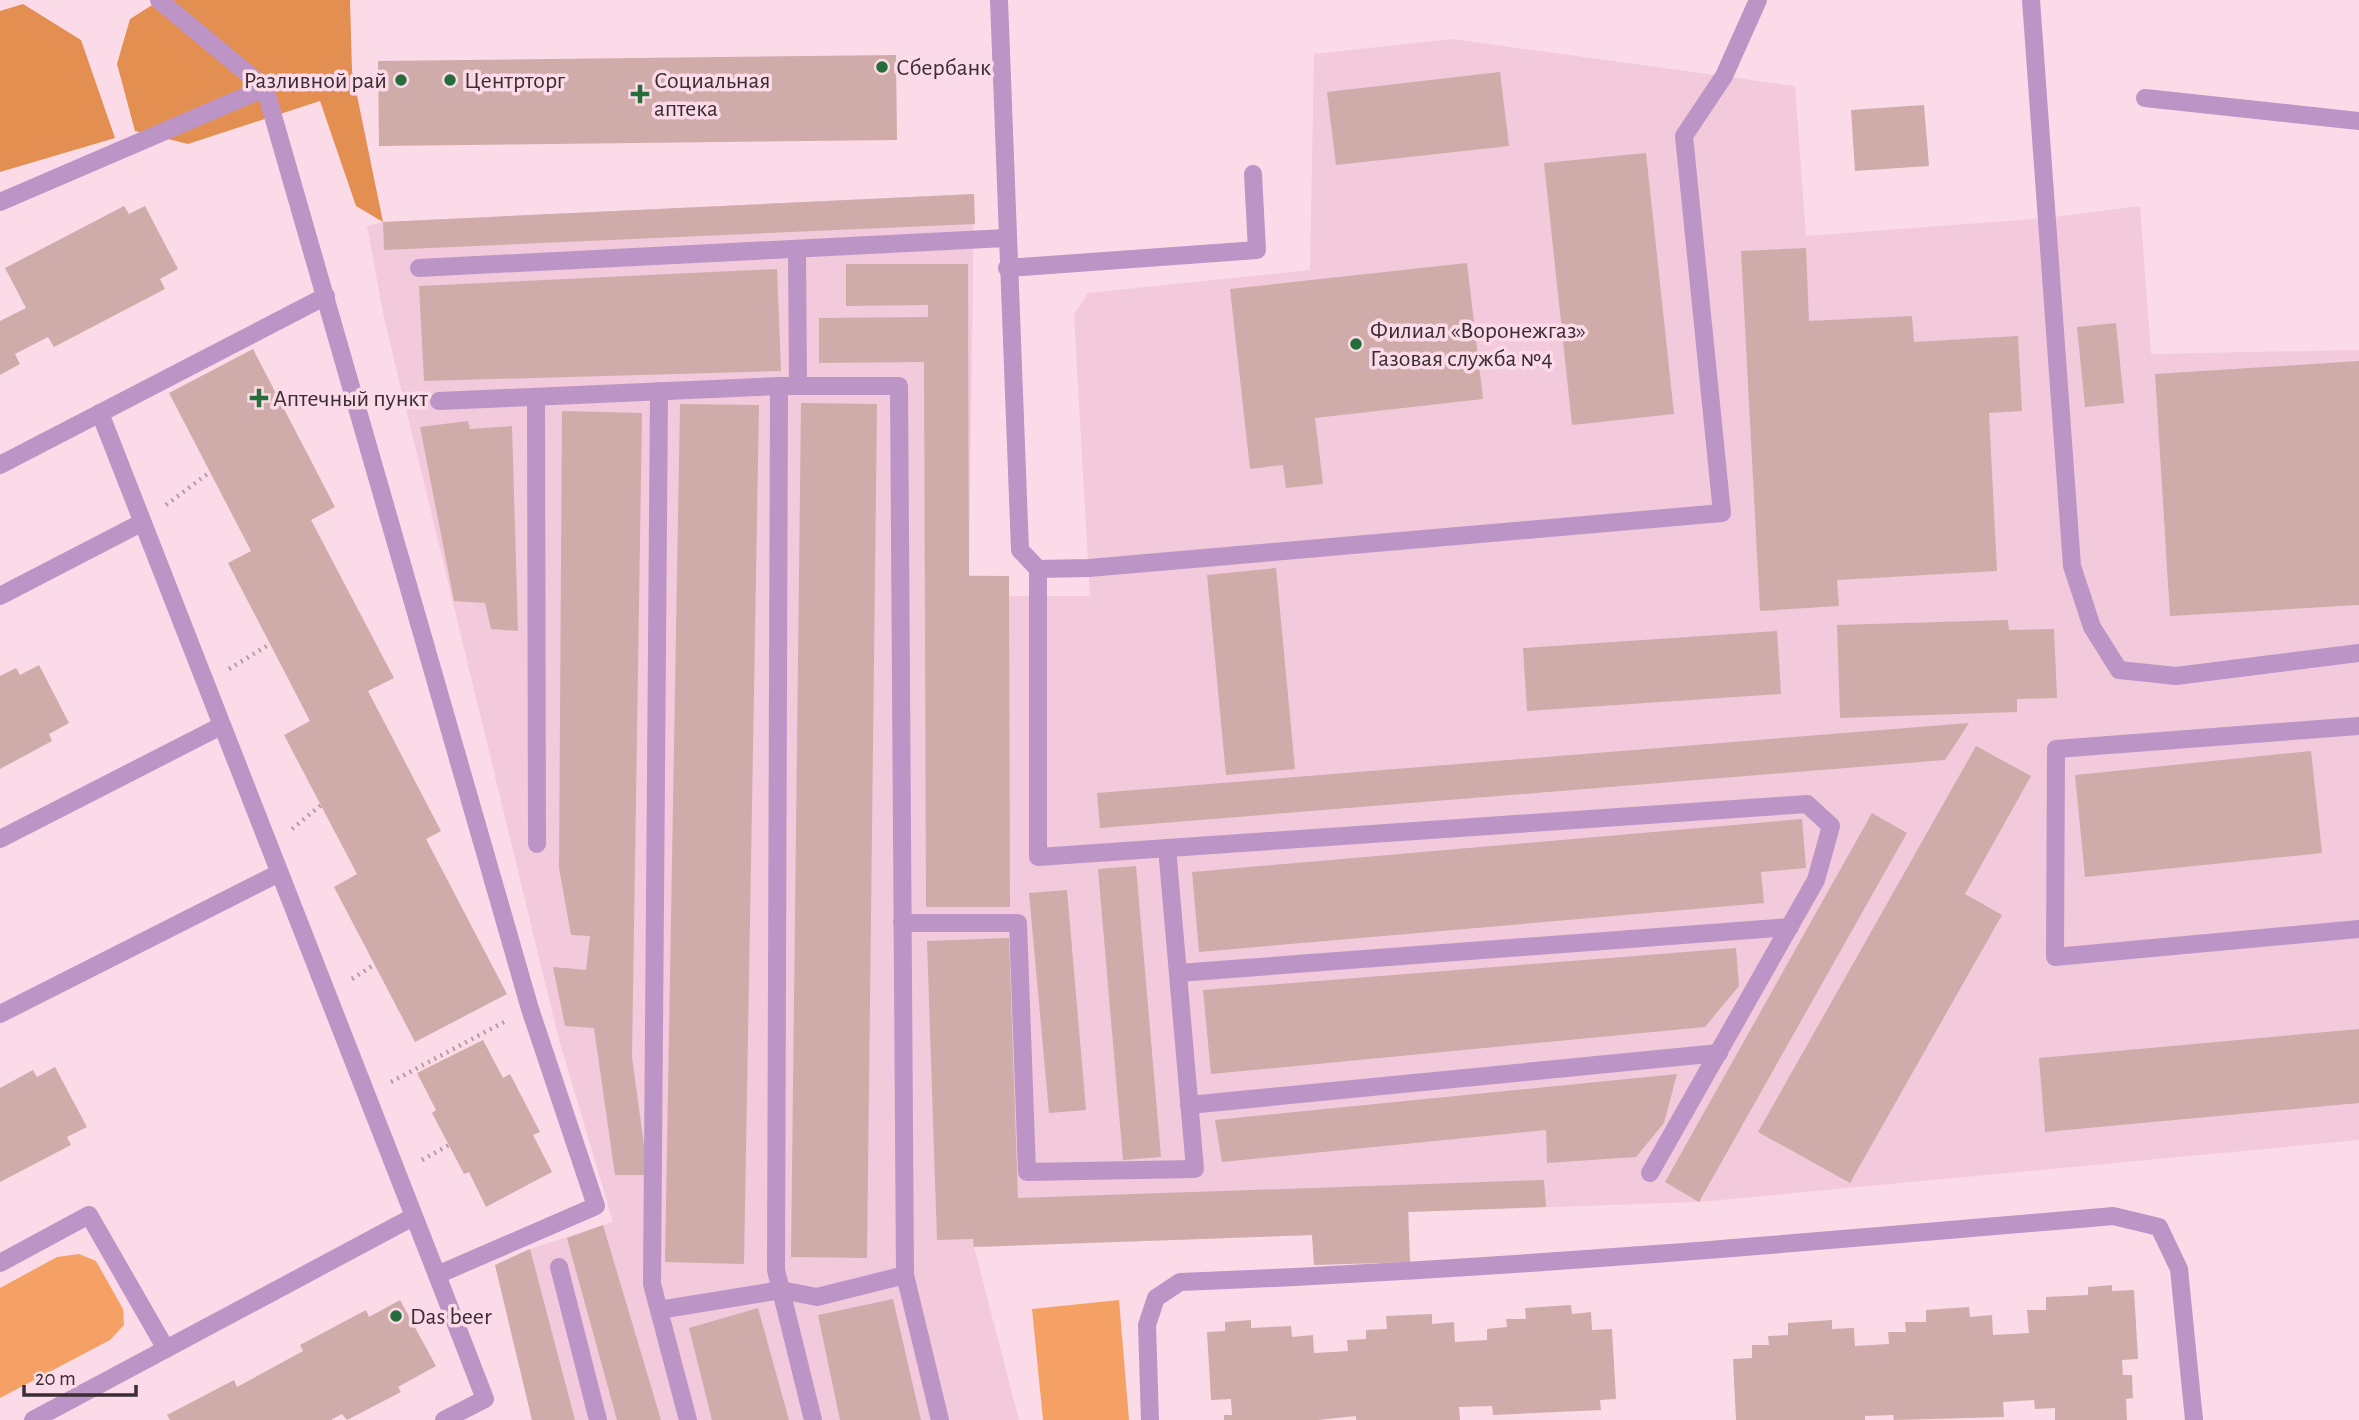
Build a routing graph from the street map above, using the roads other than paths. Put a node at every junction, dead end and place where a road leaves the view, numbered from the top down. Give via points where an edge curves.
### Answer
1 (159, 0) edge
2 (999, 0) edge
3 (1758, 0) edge
4 (2031, 0) edge
5 (265, 88) junction
6 (2145, 97) dead end
7 (2359, 121) edge
8 (1253, 174) dead end
9 (0, 202) edge
10 (1006, 237) junction
11 (797, 249) junction
12 (419, 268) dead end
13 (1007, 268) junction
14 (326, 296) junction
15 (798, 385) junction
16 (779, 386) junction
17 (659, 391) junction
18 (536, 397) junction
19 (439, 401) dead end
20 (100, 413) junction
21 (0, 465) edge
22 (141, 523) junction
23 (1038, 569) junction
24 (0, 596) edge
25 (2359, 653) edge
26 (221, 726) junction
27 (2359, 726) edge
28 (0, 839) edge
29 (537, 844) dead end
30 (1167, 848) junction
31 (279, 873) junction
32 (902, 923) junction
33 (1790, 926) junction
34 (2359, 929) edge
35 (1178, 973) junction
36 (0, 1014) edge
37 (1718, 1054) junction
38 (1189, 1105) junction
39 (1650, 1174) dead end
40 (413, 1217) junction
41 (0, 1263) edge
42 (559, 1267) dead end
43 (437, 1275) junction
44 (905, 1275) junction
45 (781, 1290) junction
46 (659, 1310) junction
47 (166, 1349) junction
48 (33, 1420) edge
49 (444, 1420) edge
50 (598, 1420) edge
51 (688, 1420) edge
52 (813, 1420) edge
53 (940, 1420) edge
54 (1150, 1420) edge
55 (2194, 1420) edge

1 - 5 lane
2 - 10 lane
3 - 23 lane via 1724,76 1684,136 1722,513
4 - 25 lane via 2072,566 2092,627 2119,670 2142,673 2176,676
5 - 9 lane
5 - 14 lane
6 - 7 lane
8 - 13 lane via 1257,250
10 - 11 lane
10 - 13 lane
11 - 12 lane
11 - 15 lane
13 - 23 lane via 1020,550
14 - 20 lane
14 - 43 lane via 530,1009 596,1206
15 - 16 lane
15 - 32 lane via 899,386
16 - 17 lane
16 - 45 lane via 776,1270
17 - 18 lane
17 - 46 lane via 652,1058 652,1283
18 - 19 lane
18 - 29 lane
20 - 21 lane
20 - 22 lane
22 - 24 lane
22 - 26 lane
23 - 30 lane via 1038,856
26 - 28 lane
26 - 31 lane
27 - 34 lane via 2056,749 2055,957
30 - 33 lane via 1807,804 1831,827 1816,880
30 - 35 lane
31 - 36 lane
31 - 40 lane
32 - 38 lane via 1018,923 1027,1172 1195,1169
32 - 44 lane
33 - 35 lane
33 - 37 lane
35 - 38 lane
37 - 38 lane
37 - 39 lane
40 - 43 lane
40 - 47 lane
41 - 47 lane via 89,1215
42 - 50 lane
43 - 49 lane via 485,1399
44 - 45 lane via 817,1297
44 - 53 lane
45 - 46 lane
45 - 52 lane
46 - 51 lane
47 - 48 lane
54 - 55 lane via 1147,1325 1156,1298 1180,1282 1407,1273 2113,1216 2159,1227 2179,1269

